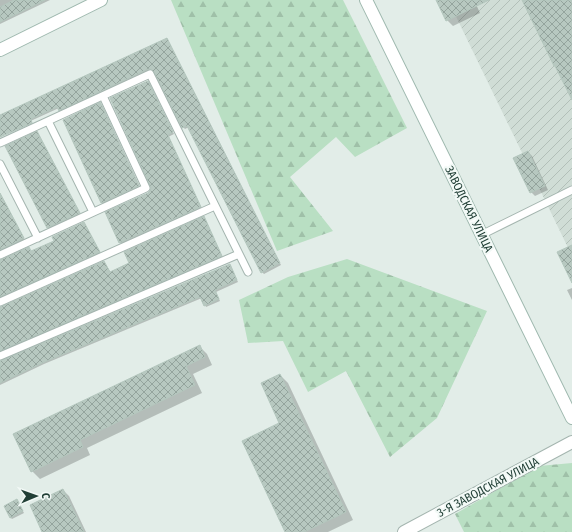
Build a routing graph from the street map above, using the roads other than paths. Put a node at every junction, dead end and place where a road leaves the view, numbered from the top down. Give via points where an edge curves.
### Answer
1 (101, 0) edge
2 (366, 0) edge
3 (0, 50) edge
4 (103, 96) junction
5 (48, 121) junction
6 (0, 143) edge
7 (0, 164) edge
8 (572, 190) edge
9 (215, 206) junction
10 (93, 212) junction
11 (481, 235) junction
12 (38, 238) junction
13 (239, 254) junction
14 (0, 256) edge
15 (248, 272) dead end
16 (0, 302) edge
17 (0, 356) edge
18 (572, 418) edge
19 (572, 442) edge
20 (404, 532) edge

1 - 3 main road
2 - 11 main road, ЗАВОДСКАЯ УЛИЦА
4 - 5 lane
4 - 9 lane via 150,74
4 - 10 lane via 146,188
5 - 6 lane
5 - 10 lane
7 - 12 lane
8 - 11 lane
9 - 13 lane
9 - 16 lane
10 - 12 lane
11 - 18 main road, ЗАВОДСКАЯ УЛИЦА
12 - 14 lane
13 - 15 lane
13 - 17 lane
19 - 20 main road, 3-Я ЗАВОДСКАЯ УЛИЦА

